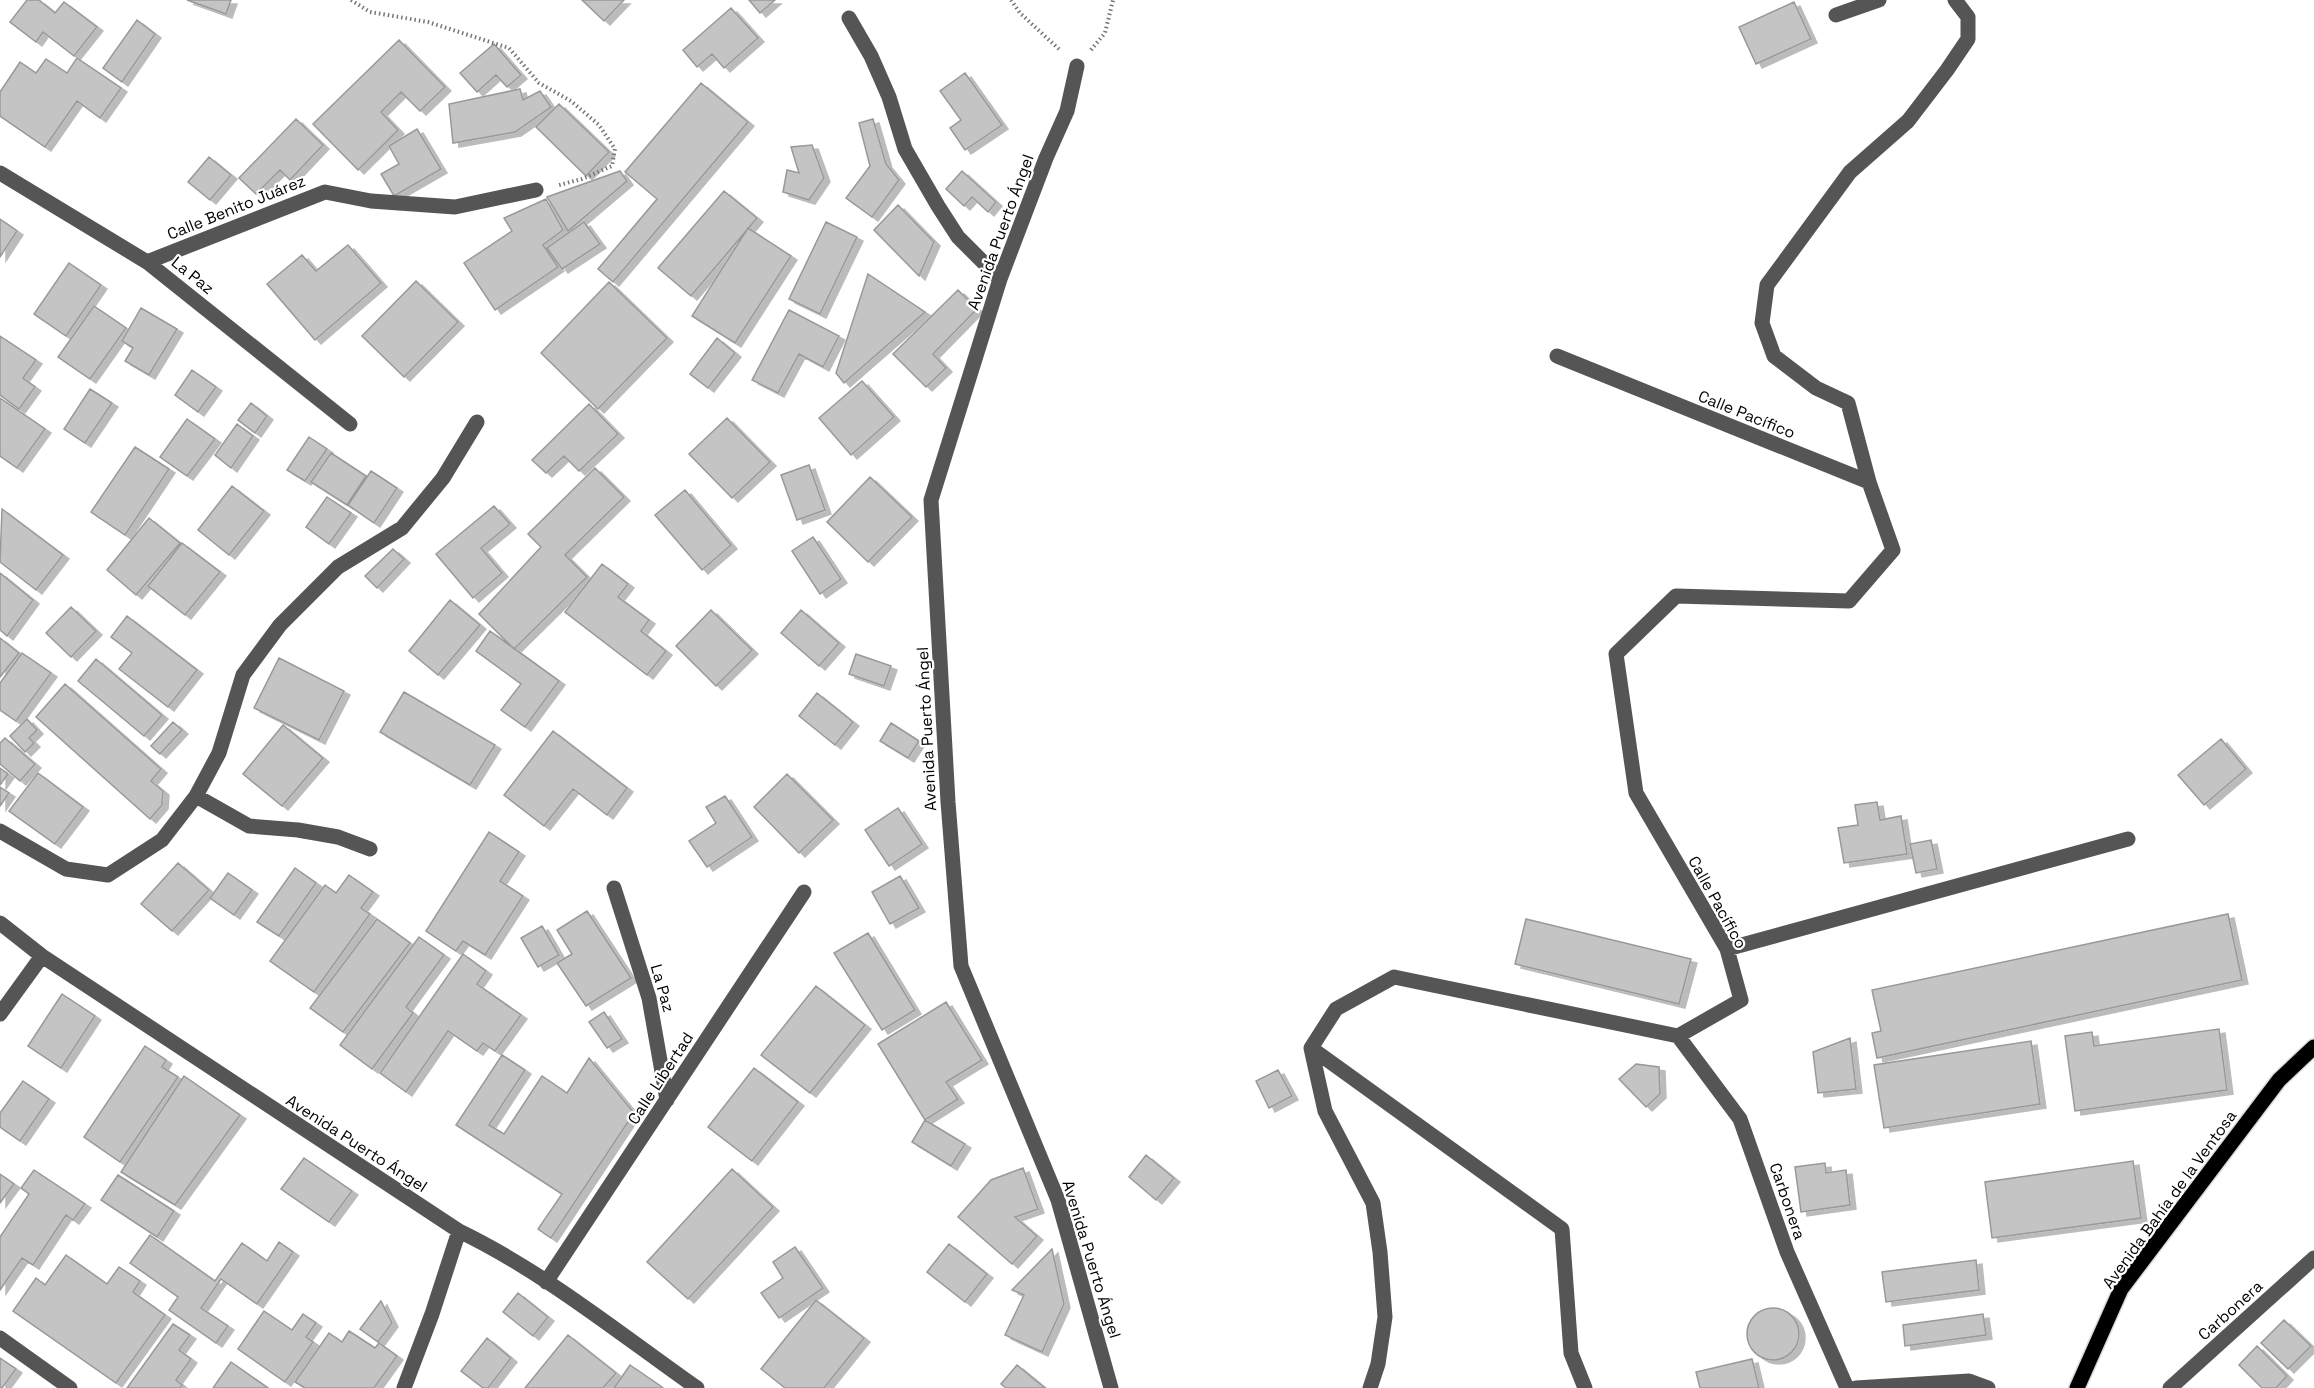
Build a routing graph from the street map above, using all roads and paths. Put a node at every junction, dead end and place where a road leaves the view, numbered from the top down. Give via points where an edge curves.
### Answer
1 (351, 0) edge
2 (1011, 0) edge
3 (1113, 0) edge
4 (1879, 0) edge
5 (1955, 0) edge
6 (1836, 15) dead end
7 (849, 18) dead end
8 (1077, 66) junction
9 (0, 173) edge
10 (537, 190) joint
11 (147, 262) junction
12 (1000, 279) junction
13 (1557, 356) dead end
14 (477, 422) dead end
15 (350, 424) dead end
16 (1869, 482) junction
17 (196, 795) junction
18 (0, 831) edge
19 (2128, 838) dead end
20 (370, 849) dead end
21 (614, 888) dead end
22 (804, 892) dead end
23 (1, 925) edge
24 (1727, 949) junction
25 (42, 956) junction
26 (0, 1014) edge
27 (1678, 1036) junction
28 (2314, 1047) edge
29 (1311, 1048) junction
30 (667, 1100) junction
31 (459, 1231) junction
32 (2314, 1258) edge
33 (546, 1282) junction
34 (0, 1338) edge
35 (70, 1388) edge
36 (404, 1388) edge
37 (698, 1388) edge
38 (1111, 1388) edge
39 (1370, 1388) edge
40 (1585, 1388) edge
41 (1847, 1388) edge
42 (1856, 1388) edge
43 (1988, 1388) edge
44 (2078, 1388) edge
45 (2170, 1388) edge

1 - 10 path via 370,12 428,22 508,48 539,82 571,101 599,125 615,149 612,166 582,179
2 - 8 path
3 - 8 path via 1105,33
4 - 6 street
5 - 16 street via 1968,16 1968,39 1908,121 1850,172 1767,285 1762,323 1774,356 1816,388 1848,403
7 - 12 street via 885,87 905,149 938,207 958,237
8 - 12 street, Avenida Puerto Ángel via 1067,111
9 - 11 street, La Paz
10 - 11 street, Calle Benito Juárez via 455,207 371,201 325,192
11 - 15 street, La Paz
12 - 38 street, Avenida Puerto Ángel via 931,500 961,966 1058,1200
13 - 16 street, Calle Pacífico
14 - 17 street via 443,478 402,528 338,567 280,625 243,675 219,753
16 - 24 street, Calle Pacífico via 1893,550 1849,601 1676,596 1616,654 1636,793
17 - 18 street via 162,840 108,875 66,869
17 - 20 street via 249,826 338,837
19 - 24 street
21 - 30 street, La Paz via 649,998
22 - 30 street, Calle Libertad
23 - 25 street, Avenida Puerto Ángel
24 - 27 street, Calle Pacífico via 1741,1000
25 - 26 street
25 - 31 street, Avenida Puerto Ángel
27 - 29 street via 1394,977 1336,1009
27 - 41 street, Carbonera via 1740,1119 1787,1252
28 - 44 main road, Avenida Bahía de la Ventosa via 2279,1080 2121,1289
29 - 39 street via 1325,1111 1373,1203 1384,1317 1378,1364
29 - 40 street via 1562,1229 1571,1353
30 - 33 street, Calle Libertad
31 - 33 street, Avenida Puerto Ángel
31 - 36 street
32 - 45 street, Carbonera
33 - 37 street, Avenida Puerto Ángel
34 - 35 street
42 - 43 street via 1969,1381

